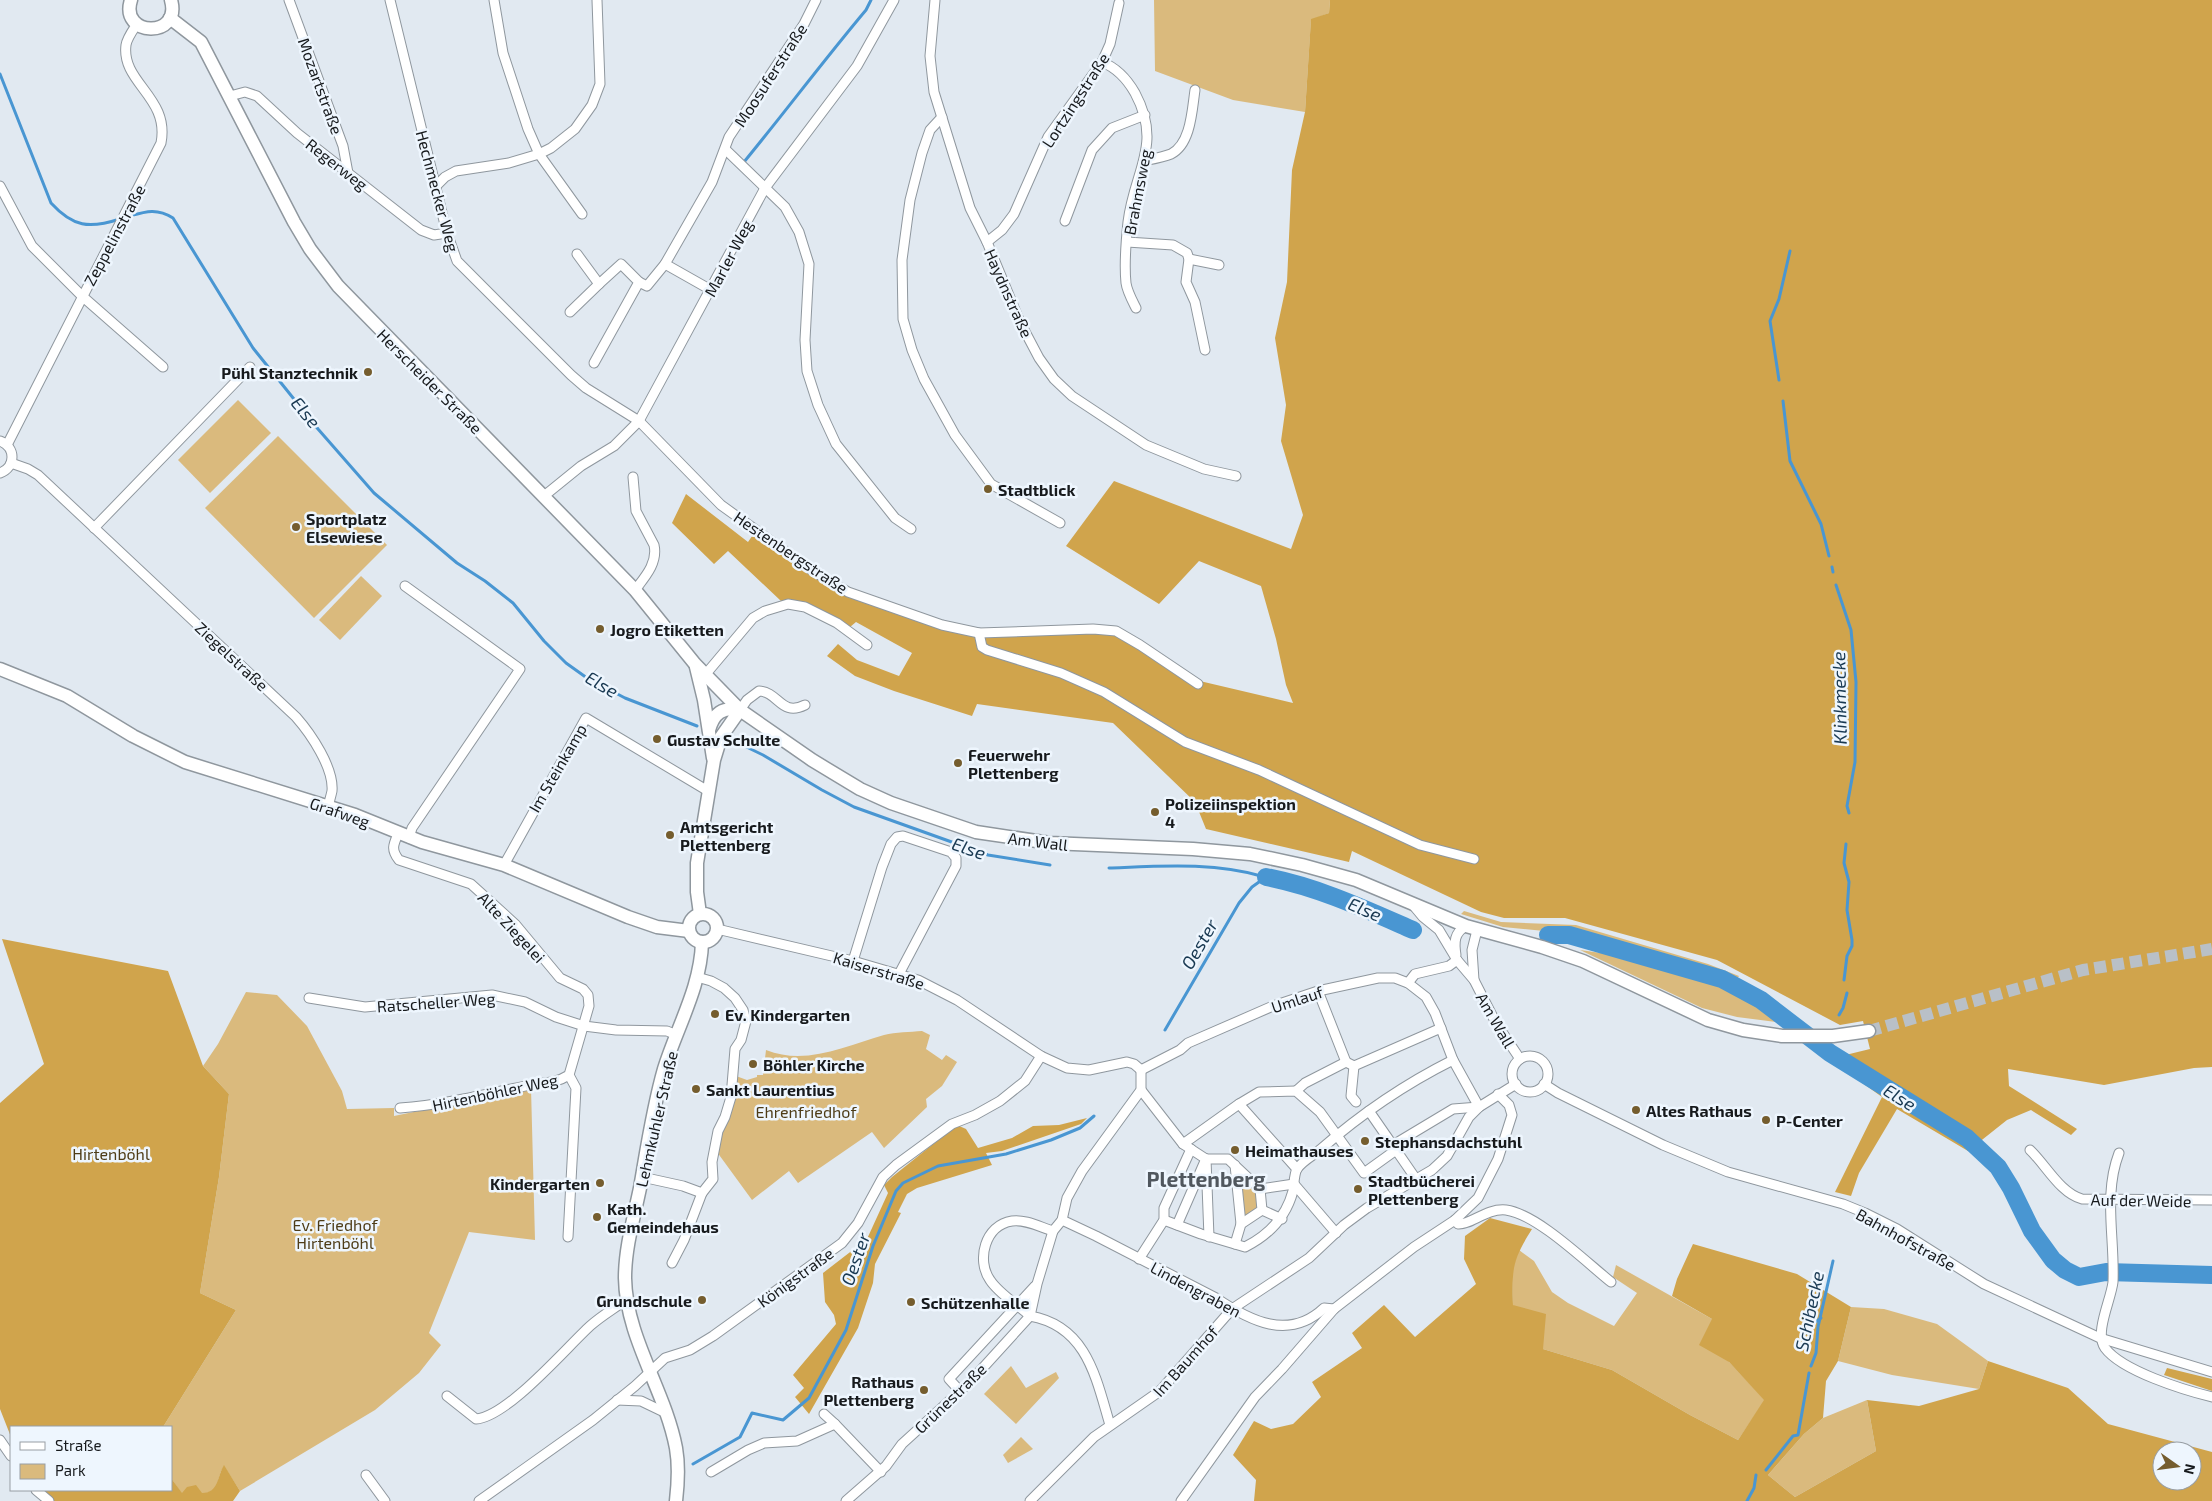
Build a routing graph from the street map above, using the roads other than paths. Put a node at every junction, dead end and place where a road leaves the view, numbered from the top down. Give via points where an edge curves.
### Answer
1 (131, 0) edge
2 (171, 0) edge
3 (289, 0) edge
4 (390, 0) edge
5 (494, 0) edge
6 (597, 0) edge
7 (816, 0) edge
8 (894, 0) edge
9 (935, 0) edge
10 (1119, 3) dead end
11 (170, 18) junction
12 (137, 24) junction
13 (1102, 62) junction
14 (1195, 90) dead end
15 (230, 96) junction
16 (1145, 115) junction
17 (942, 117) junction
18 (726, 150) junction
19 (539, 154) junction
20 (1144, 161) junction
21 (348, 173) junction
22 (0, 186) edge
23 (436, 186) junction
24 (765, 188) junction
25 (582, 214) dead end
26 (1065, 222) dead end
27 (447, 233) junction
28 (987, 242) junction
29 (1127, 242) junction
30 (577, 254) dead end
31 (1189, 258) junction
32 (665, 264) junction
33 (1219, 265) dead end
34 (640, 282) junction
35 (599, 284) junction
36 (711, 290) junction
37 (82, 296) junction
38 (1136, 308) dead end
39 (570, 312) dead end
40 (1205, 350) dead end
41 (594, 363) dead end
42 (163, 366) dead end
43 (250, 367) dead end
44 (639, 421) junction
45 (4, 443) edge
46 (11, 463) junction
47 (0, 473) edge
48 (1236, 476) dead end
49 (633, 477) dead end
50 (544, 496) junction
51 (1060, 522) dead end
52 (94, 528) junction
53 (911, 529) dead end
54 (405, 586) dead end
55 (634, 590) junction
56 (979, 633) junction
57 (867, 645) dead end
58 (695, 664) junction
59 (0, 669) edge
60 (705, 675) junction
61 (1198, 684) dead end
62 (805, 705) dead end
63 (740, 710) junction
64 (709, 732) junction
65 (714, 760) junction
66 (708, 791) junction
67 (328, 806) junction
68 (403, 836) junction
69 (1474, 859) dead end
70 (504, 865) junction
71 (1412, 903) junction
72 (700, 914) junction
73 (1471, 928) junction
74 (717, 930) junction
75 (689, 931) junction
76 (702, 942) junction
77 (1457, 960) junction
78 (853, 961) junction
79 (900, 974) junction
80 (697, 978) junction
81 (1474, 980) junction
82 (1408, 983) junction
83 (1318, 991) junction
84 (310, 998) dead end
85 (584, 1026) junction
86 (1441, 1028) junction
87 (1869, 1031) tunnel mouth
88 (677, 1035) junction
89 (1041, 1056) junction
90 (1520, 1059) junction
91 (1453, 1060) junction
92 (1350, 1064) junction
93 (1141, 1070) junction
94 (569, 1075) junction
95 (1516, 1084) junction
96 (1544, 1084) junction
97 (1141, 1090) junction
98 (1296, 1091) junction
99 (1498, 1094) junction
100 (1239, 1104) junction
101 (1478, 1107) junction
102 (400, 1108) dead end
103 (1363, 1109) junction
104 (1336, 1135) junction
105 (1187, 1147) junction
106 (1394, 1147) junction
107 (2030, 1150) dead end
108 (2119, 1153) dead end
109 (1206, 1159) junction
110 (1235, 1164) junction
111 (1297, 1169) junction
112 (642, 1177) junction
113 (1416, 1179) junction
114 (1294, 1184) junction
115 (1260, 1189) junction
116 (702, 1193) junction
117 (2110, 1200) junction
118 (2212, 1200) edge
119 (1262, 1210) junction
120 (1282, 1219) junction
121 (1062, 1220) junction
122 (1164, 1220) junction
123 (1455, 1220) junction
124 (1241, 1224) junction
125 (1177, 1225) junction
126 (1053, 1231) junction
127 (1336, 1233) junction
128 (568, 1237) dead end
129 (1209, 1237) junction
130 (1235, 1244) junction
131 (1139, 1259) junction
132 (672, 1263) dead end
133 (1611, 1282) dead end
134 (1037, 1284) junction
135 (627, 1298) junction
136 (1018, 1306) junction
137 (1334, 1308) junction
138 (1232, 1309) junction
139 (1030, 1316) junction
140 (2100, 1338) junction
141 (649, 1371) junction
142 (2212, 1372) edge
143 (960, 1391) junction
144 (447, 1396) dead end
145 (2212, 1397) edge
146 (617, 1400) junction
147 (666, 1413) junction
148 (824, 1414) dead end
149 (834, 1424) junction
150 (1110, 1426) junction
151 (0, 1440) edge
152 (10, 1455) edge
153 (711, 1472) dead end
154 (881, 1472) junction
155 (366, 1475) dead end
156 (37, 1491) edge
157 (49, 1501) edge
158 (385, 1501) edge
159 (479, 1501) edge
160 (676, 1501) edge
161 (846, 1501) edge
162 (1030, 1501) edge
163 (1181, 1501) edge

1 - 12 main road via 130,13
2 - 11 main road
3 - 21 street, Mozartstraße via 343,146
4 - 23 street, Hechmecker Weg
5 - 19 street via 502,53
6 - 19 street via 600,84 592,105 575,129
7 - 18 street, Moosuferstraße via 804,24 729,136
8 - 24 street, Marler Weg via 857,66
9 - 17 street, Haydnstraße via 930,56 934,92
10 - 13 street, Lortzingstraße via 1110,44
11 - 12 main road via 154,29
11 - 15 main road, Herscheider Straße via 201,42
12 - 37 street, Zeppelinstraße via 127,41 126,57 137,80 155,104 162,130 156,155
13 - 16 street, Brahmsweg via 1114,66 1130,84
13 - 28 street, Lortzingstraße via 1048,137 1014,214
14 - 20 street via 1183,143 1172,154
15 - 21 street, Regerweg via 245,92 257,96
15 - 50 main road, Herscheider Straße via 294,222 338,286
16 - 20 street, Brahmsweg via 1148,134
16 - 26 street via 1112,128 1092,150
17 - 28 street, Haydnstraße via 970,208
17 - 51 street via 930,130 910,200 902,260 905,327 924,379 955,434 991,484
18 - 24 street
18 - 32 street, Moosuferstraße via 712,182
19 - 23 street via 509,163 456,171
19 - 25 street
20 - 29 street, Brahmsweg via 1132,200
21 - 27 street, Regerweg via 421,230 434,235
22 - 37 street via 32,246
23 - 27 street, Hechmecker Weg
24 - 36 street, Marler Weg
24 - 53 street via 785,207 799,232 809,264 805,340 807,371 818,406 836,444 896,518
27 - 44 street, Hechmecker Weg via 457,261 571,375
28 - 48 street, Haydnstraße via 1020,322 1039,358 1072,396 1146,445 1204,469
29 - 31 street via 1173,245 1187,253
29 - 38 street, Brahmsweg via 1126,285
30 - 35 street
31 - 33 street
31 - 40 street via 1186,282 1195,302
32 - 34 street, Moosuferstraße via 647,286
32 - 36 street
34 - 35 street via 621,264
34 - 41 street
35 - 39 street
36 - 44 street, Marler Weg
37 - 42 street
37 - 45 street, Zeppelinstraße
43 - 52 street
44 - 50 street, Marler Weg via 614,446 581,466
44 - 56 street, Hestenbergstraße via 721,505 813,571 863,598 942,625
45 - 46 street via 12,453
46 - 47 street
46 - 52 street, Ziegelstraße via 38,476
49 - 55 street via 636,511 655,549 651,567
50 - 55 main road, Herscheider Straße
52 - 67 street, Ziegelstraße via 310,733 330,776 332,790
54 - 68 street via 520,669 412,828
55 - 58 main road, Herscheider Straße
56 - 61 street, Hestenbergstraße via 1116,631
56 - 69 street via 982,647 987,650 1053,670 1104,692 1185,742 1259,770 1420,845
57 - 60 street via 837,623 805,607 788,604 753,618
58 - 60 main road, Herscheider Straße
58 - 64 main road
59 - 67 main road, Grafweg via 66,696 185,762
60 - 63 main road, Herscheider Straße
62 - 63 street via 791,709 759,691
63 - 64 main road via 720,711
63 - 65 main road via 721,737
63 - 71 main road, Am Wall via 850,784 891,803 976,832 1050,844 1193,849 1268,857 1356,880
64 - 65 main road
65 - 66 main road
66 - 70 street, Im Steinkamp via 586,718
66 - 72 main road via 696,875
67 - 68 main road, Grafweg
68 - 70 main road, Grafweg
68 - 85 street, Alte Ziegelei via 392,847 399,860 471,884 515,924 560,978 588,995
70 - 75 main road, Grafweg via 628,917 657,927
71 - 73 main road, Am Wall
71 - 77 street, Am Wall via 1439,930
72 - 74 main road via 713,918
72 - 75 main road via 690,921
73 - 77 street via 1457,933
73 - 81 street, Am Wall
73 - 87 main road via 1583,961 1708,1020 1743,1030 1782,1036 1833,1036
74 - 76 main road via 712,939
74 - 78 street, Kaiserstraße
75 - 76 main road
76 - 80 main road, Lehmkuhler Straße
77 - 81 street, Am Wall
77 - 82 street via 1449,966 1415,974
78 - 79 street, Kaiserstraße
78 - 79 street via 882,866 891,844 903,836 951,852 956,858 956,866
79 - 89 street, Kaiserstraße via 958,1000
80 - 88 main road, Lehmkuhler Straße
80 - 116 street via 724,988 741,1005 746,1028 735,1049 731,1097 718,1131 712,1179
81 - 90 street, Am Wall via 1496,1023
82 - 83 street, Umlauf via 1395,978 1378,978
82 - 86 street via 1426,997
83 - 92 street
83 - 93 street, Umlauf via 1256,1013 1188,1043
84 - 85 street, Ratscheller Weg via 365,1007 492,995 525,1002
85 - 88 street, Ratscheller Weg via 667,1031
85 - 94 street, Hirtenböhler Weg
86 - 91 street
86 - 92 street
88 - 112 main road, Lehmkuhler Straße via 664,1069
89 - 93 street, Kaiserstraße via 1067,1068 1080,1070 1127,1062
89 - 141 street, Königstraße via 1025,1081 1000,1101 952,1124 896,1164 883,1177 858,1224 842,1243 714,1336 690,1350 665,1358
90 - 95 street via 1512,1072
90 - 96 street via 1532,1056 1543,1062 1548,1073
91 - 101 street
91 - 103 street
92 - 98 street via 1305,1083
92 - 103 street via 1351,1096
93 - 97 street
94 - 102 street, Hirtenböhler Weg via 557,1082 432,1106
94 - 128 street via 576,1088
95 - 96 street via 1529,1091
95 - 99 street
96 - 140 street, Bahnhofstraße via 1663,1145 1728,1172 1865,1213 1897,1229 1984,1284
97 - 105 street
97 - 121 street via 1082,1171 1067,1198
98 - 100 street via 1259,1092
98 - 104 street via 1320,1112
99 - 101 street
99 - 123 street via 1512,1110 1503,1144 1486,1185
100 - 105 street
100 - 111 street
101 - 106 street via 1452,1110
101 - 113 street, Im Baumhof via 1447,1156
103 - 104 street
103 - 106 street
104 - 106 street via 1364,1174
104 - 111 street
105 - 109 street
105 - 122 street via 1164,1208
106 - 113 street
107 - 117 street, Auf der Weide via 2075,1196 2085,1200
108 - 117 street via 2113,1169
109 - 110 street via 1228,1158
109 - 125 street
109 - 129 street
110 - 115 street
110 - 124 street
111 - 114 street
112 - 116 street
112 - 135 main road, Lehmkuhler Straße via 628,1250
113 - 127 street, Im Baumhof via 1366,1208
114 - 115 street
114 - 120 street
114 - 127 street
115 - 119 street
116 - 132 street
117 - 118 street, Auf der Weide
117 - 140 street via 2113,1283
119 - 120 street
119 - 124 street
120 - 130 street via 1245,1247
121 - 126 street
121 - 131 street, Lindengraben
122 - 125 street
122 - 131 street
123 - 133 street via 1462,1224 1483,1214 1506,1210 1522,1216 1544,1228
123 - 137 street via 1370,1276
124 - 130 street
125 - 129 street
126 - 134 street
126 - 136 street via 1014,1221 996,1229 987,1241 982,1253 987,1275
127 - 138 street, Im Baumhof via 1309,1258
129 - 130 street
131 - 138 street, Lindengraben
134 - 136 street
134 - 139 street
135 - 141 main road, Lehmkuhler Straße
135 - 144 street via 591,1325 546,1369 485,1419 476,1419
136 - 139 street
136 - 143 street via 949,1379
137 - 138 street, Lindengraben via 1324,1308 1306,1321 1276,1326
137 - 163 street via 1255,1397
138 - 150 street, Im Baumhof via 1160,1391
139 - 143 street, Grünestraße
139 - 150 street via 1046,1319 1080,1344
140 - 142 street, Bahnhofstraße
140 - 145 street via 2106,1349 2131,1368
141 - 146 street, Königstraße
141 - 147 main road, Lehmkuhler Straße
143 - 154 street, Grünestraße via 902,1444
146 - 147 street via 641,1401
146 - 159 street, Königstraße
147 - 160 main road, Lehmkuhler Straße via 678,1461
148 - 149 street
149 - 153 street via 797,1441 764,1443
149 - 154 street
150 - 162 street, Im Baumhof via 1080,1448
151 - 152 street
154 - 161 street, Grünestraße
155 - 158 street
156 - 157 street

